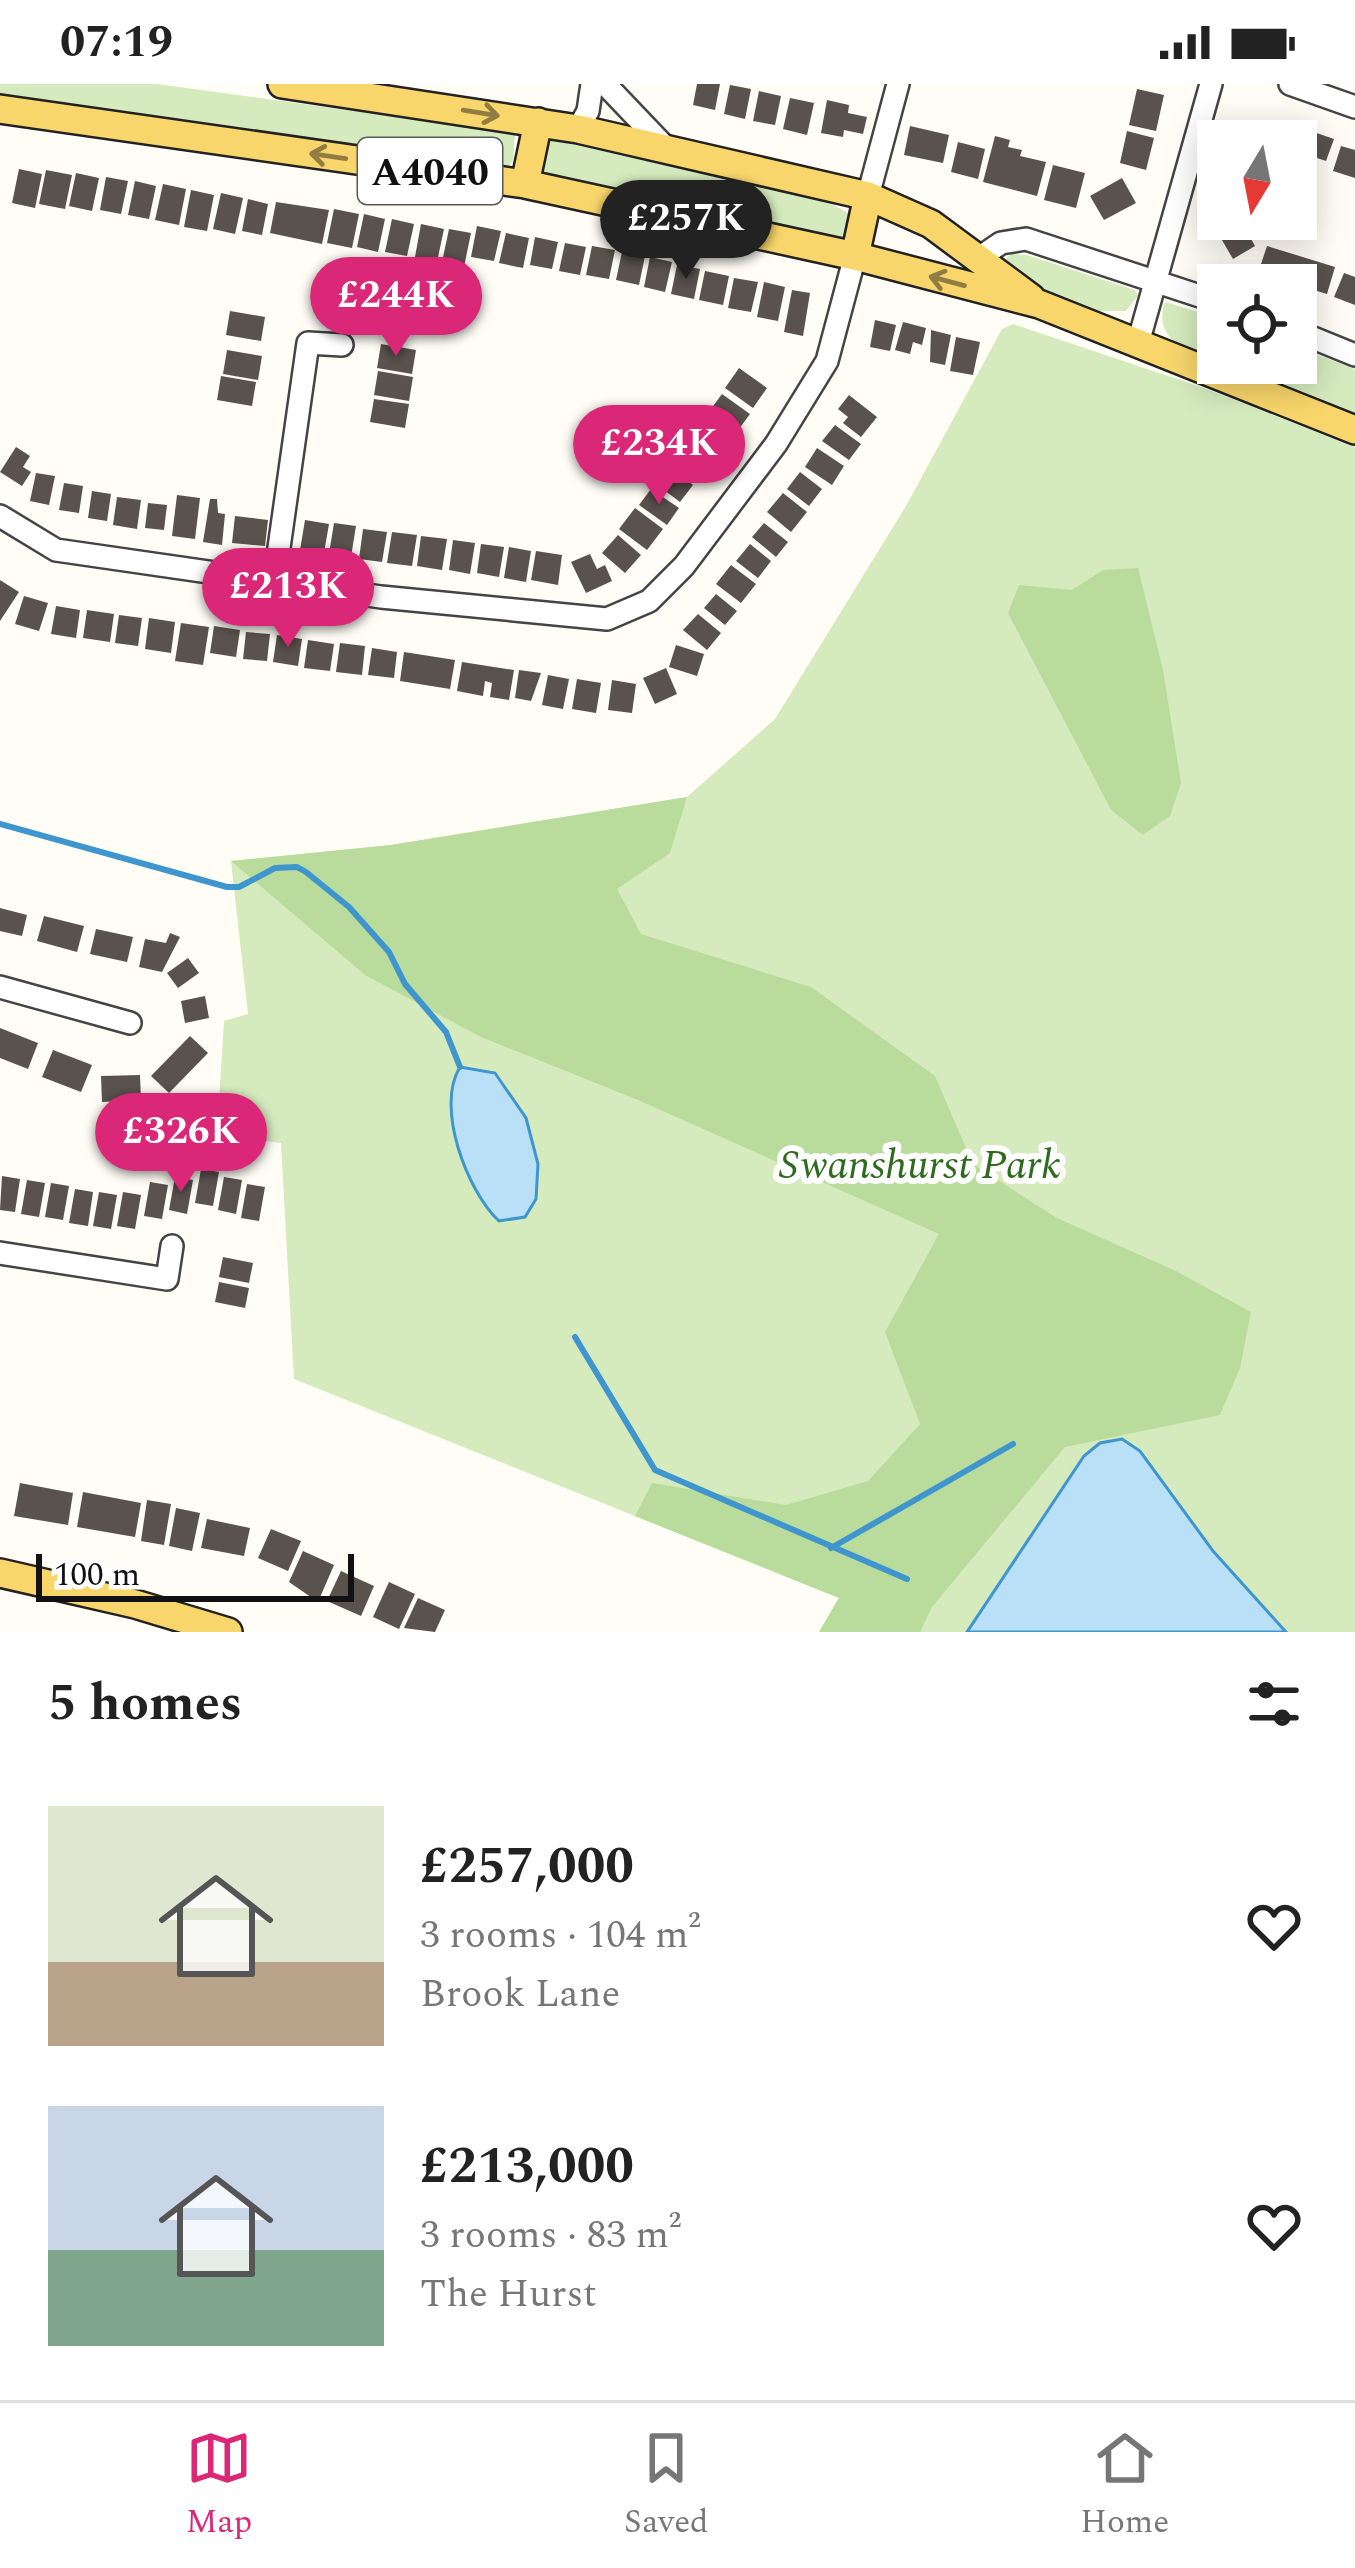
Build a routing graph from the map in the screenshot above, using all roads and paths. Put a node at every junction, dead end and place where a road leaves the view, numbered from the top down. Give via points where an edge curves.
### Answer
1 (282, 84) edge
2 (592, 84) edge
3 (605, 84) edge
4 (898, 84) edge
5 (1211, 84) edge
6 (1290, 84) edge
7 (1355, 107) edge
8 (0, 109) edge
9 (538, 122) junction
10 (578, 129) junction
11 (666, 148) junction
12 (525, 184) junction
13 (868, 196) junction
14 (855, 256) junction
15 (979, 258) junction
16 (1156, 281) junction
17 (1197, 295) edge
18 (1039, 304) junction
19 (1317, 340) edge
20 (1138, 343) junction
21 (342, 345) dead end
22 (1355, 355) edge
23 (1355, 430) edge
24 (0, 516) edge
25 (274, 583) junction
26 (0, 987) edge
27 (130, 1023) dead end
28 (172, 1246) dead end
29 (0, 1253) edge
30 (0, 1573) edge
31 (228, 1632) edge

1 -> 9 main road, A4040
2 - 10 street
3 - 11 street
4 - 13 street
5 - 16 street
6 - 7 street
12 -> 8 main road, A4040
9 - 10 main road, A4040
9 - 12 main road
10 - 11 main road, A4040
11 - 13 main road, A4040
12 - 14 main road, A4040
13 - 14 main road
13 - 15 main road, A4040 via 931,224
18 -> 14 main road, A4040
14 - 25 street via 818,379 697,549 649,601 607,620
15 - 16 street via 1026,239
15 - 18 main road, A4040
16 - 17 street
16 - 20 street
18 - 20 main road, A4040
19 - 22 street
20 - 23 main road, A4040
21 - 25 street via 308,343
24 - 25 street via 56,550
26 - 27 street
28 - 29 street via 167,1279
30 - 31 main road

